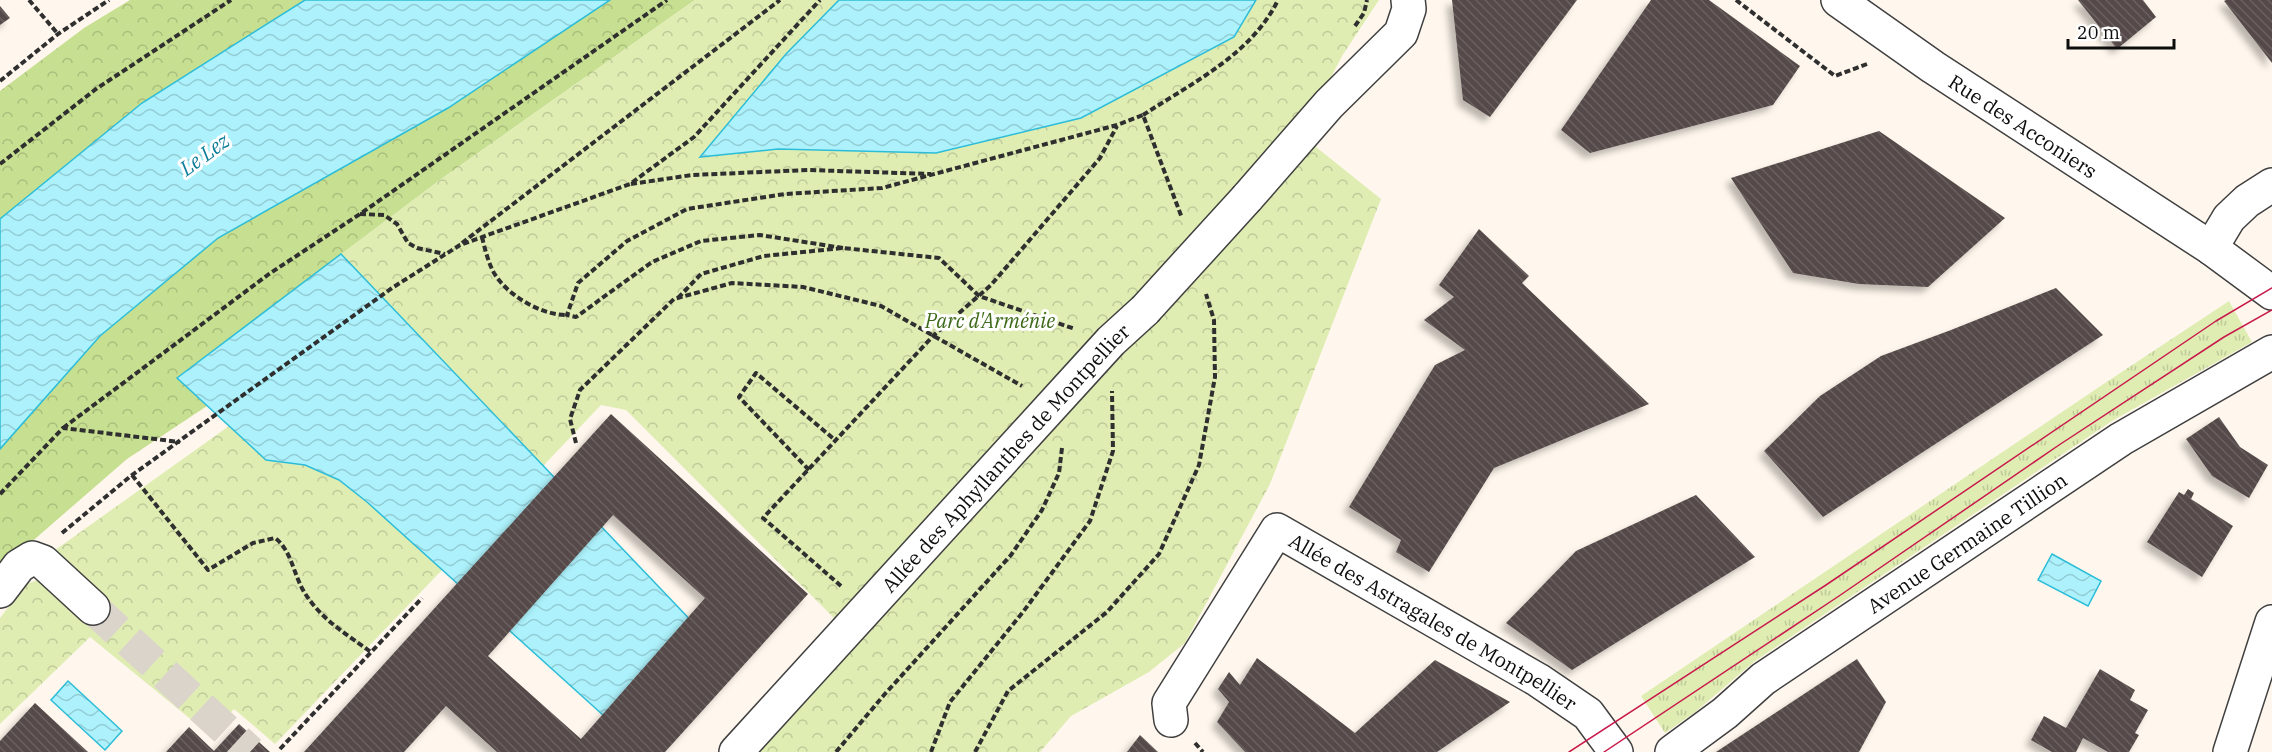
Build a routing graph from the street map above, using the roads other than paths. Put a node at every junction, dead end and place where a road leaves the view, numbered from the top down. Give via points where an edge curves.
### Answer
1 (1408, 0) edge
2 (1838, 0) edge
3 (2272, 185) edge
4 (2211, 248) junction
5 (2272, 293) edge
6 (2272, 352) edge
7 (0, 591) edge
8 (93, 608) tunnel mouth
9 (2272, 622) edge
10 (1171, 720) dead end
11 (736, 752) edge
12 (1616, 752) edge
13 (1672, 752) edge
14 (2230, 752) edge

1 - 11 street, Allée des Aphyllanthes de Montpellier, bridge via 1401,33 1329,104 1278,165 1145,310 1111,341
2 - 4 street, Rue des Acconiers via 1943,74
3 - 4 street via 2229,218
4 - 5 street, Rue des Acconiers
6 - 13 street, Avenue Germaine Tillion via 2121,439 1763,678
7 - 8 street via 19,566 32,558 43,562
9 - 14 street
10 - 12 street, Allée des Astragales de Montpellier via 1169,703 1277,530 1538,680 1587,714

